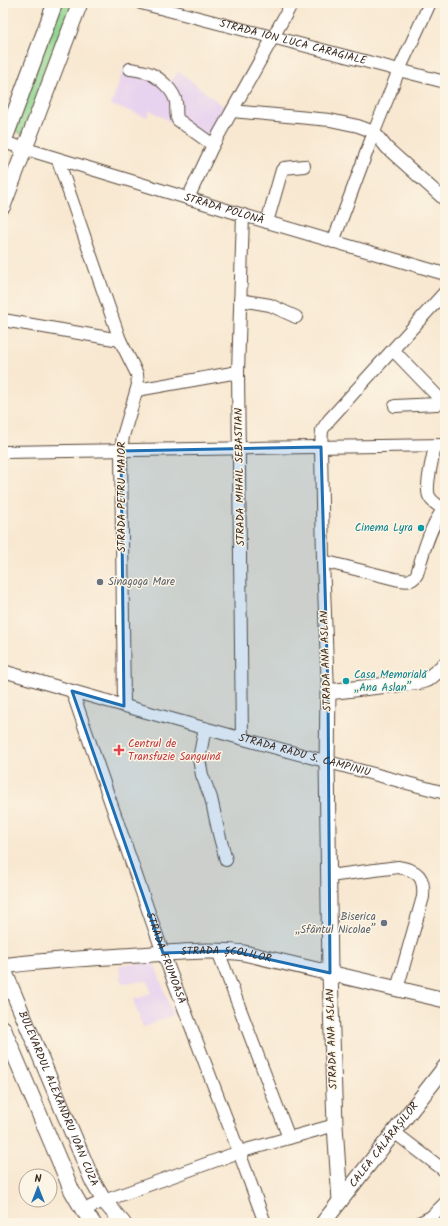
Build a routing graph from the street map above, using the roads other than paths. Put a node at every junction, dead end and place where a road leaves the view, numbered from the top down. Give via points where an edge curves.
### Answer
1 (54, 3) edge
2 (80, 3) edge
3 (141, 3) edge
4 (292, 3) edge
5 (430, 3) edge
6 (272, 37) junction
7 (130, 69) dead end
8 (399, 70) junction
9 (445, 82) edge
10 (232, 111) junction
11 (374, 132) junction
12 (3, 143) edge
13 (213, 145) junction
14 (24, 149) junction
15 (58, 160) junction
16 (304, 166) dead end
17 (188, 198) junction
18 (445, 200) edge
19 (3, 206) edge
20 (243, 215) junction
21 (267, 222) junction
22 (333, 242) junction
23 (445, 274) edge
24 (445, 292) edge
25 (240, 300) junction
26 (296, 317) dead end
27 (3, 320) edge
28 (120, 340) junction
29 (393, 350) junction
30 (238, 372) junction
31 (137, 390) junction
32 (444, 399) edge
33 (395, 406) dead end
34 (440, 446) edge
35 (321, 447) junction
36 (239, 448) junction
37 (120, 451) junction
38 (3, 452) edge
39 (444, 510) edge
40 (323, 561) junction
41 (445, 665) edge
42 (3, 671) edge
43 (72, 691) junction
44 (328, 692) junction
45 (124, 706) junction
46 (205, 728) junction
47 (242, 738) junction
48 (327, 762) junction
49 (445, 793) edge
50 (226, 860) dead end
51 (328, 876) junction
52 (218, 951) junction
53 (163, 953) junction
54 (3, 967) edge
55 (330, 973) junction
56 (397, 989) junction
57 (445, 1000) edge
58 (3, 1028) edge
59 (445, 1067) edge
60 (335, 1125) junction
61 (394, 1132) junction
62 (288, 1138) junction
63 (239, 1152) junction
64 (445, 1171) edge
65 (104, 1201) junction
66 (340, 1201) junction
67 (445, 1203) edge
68 (83, 1210) junction
69 (93, 1223) edge
70 (123, 1223) edge
71 (265, 1223) edge
72 (323, 1223) edge
73 (419, 1223) edge

1 - 12 main road
2 - 14 main road
3 - 6 street, STRADA ION LUCA CARAGIALE
4 - 6 street
5 - 8 street
6 - 8 street, STRADA ION LUCA CARAGIALE
6 - 10 street
7 - 13 street via 151,74 161,81 175,97 176,118
8 - 9 street, STRADA ION LUCA CARAGIALE
8 - 11 street
10 - 11 street via 330,120
10 - 13 street
11 - 18 street via 387,148
11 - 22 street
12 - 14 street, STRADA POLONĂ
13 - 17 street
14 - 15 street, STRADA POLONĂ
14 - 19 main road
15 - 17 street, STRADA POLONĂ
15 - 28 street, STRADA PETRU MAIOR
16 - 21 street via 282,170
17 - 20 street, STRADA POLONĂ
20 - 21 street, STRADA POLONĂ
20 - 25 street, STRADA MIHAIL SEBASTIAN
21 - 22 street, STRADA POLONĂ
22 - 23 street, STRADA POLONĂ
24 - 29 street, STRADA ANA ASLAN
25 - 26 street via 270,305
25 - 30 street, STRADA MIHAIL SEBASTIAN
27 - 28 street
28 - 31 street, STRADA PETRU MAIOR via 137,374
29 - 32 street
29 - 35 street, STRADA ANA ASLAN via 324,426
30 - 31 street
30 - 36 street, STRADA MIHAIL SEBASTIAN
31 - 37 street, STRADA PETRU MAIOR
32 - 33 street via 437,404
34 - 35 street
34 - 39 street via 428,483 428,492 431,499
35 - 36 street
35 - 40 street, STRADA ANA ASLAN
36 - 37 street
36 - 47 street, STRADA MIHAIL SEBASTIAN
37 - 38 street
37 - 45 street, STRADA PETRU MAIOR
39 - 40 street via 438,517 417,574 412,580 404,581
40 - 44 street, STRADA ANA ASLAN
41 - 44 main road via 422,681
42 - 43 street, STRADA RADU S. CAMPINIU
43 - 45 street, STRADA RADU S. CAMPINIU
43 - 53 street, STRADA FRUMOASĂ
44 - 48 main road, STRADA ANA ASLAN
45 - 46 street, STRADA RADU S. CAMPINIU
46 - 47 street, STRADA RADU S. CAMPINIU
46 - 50 street via 199,759
47 - 48 street, STRADA RADU S. CAMPINIU
48 - 49 street, STRADA RADU S. CAMPINIU
48 - 51 main road, STRADA ANA ASLAN
51 - 55 main road, STRADA ANA ASLAN
51 - 56 street via 398,867 407,868 422,878 422,897
52 - 53 main road, STRADA ȘCOLILOR
52 - 55 main road, STRADA ȘCOLILOR via 244,952
52 - 62 street
53 - 54 main road, STRADA ȘCOLILOR via 30,962
53 - 63 street, STRADA FRUMOASĂ
54 - 65 main road, BULEVARDUL ALEXANDRU IOAN CUZA via 93,1182
55 - 56 main road, STRADA ȘCOLILOR
55 - 60 main road, STRADA ANA ASLAN
56 - 57 main road, STRADA ȘCOLILOR
58 - 68 main road, BULEVARDUL ALEXANDRU IOAN CUZA via 72,1191
59 - 61 main road, CALEA CĂLĂRAȘILOR
60 - 62 street
60 - 66 main road, STRADA ANA ASLAN
61 - 64 street
61 - 66 main road, CALEA CĂLĂRAȘILOR
62 - 63 street
63 - 65 street
63 - 71 street, STRADA FRUMOASĂ
65 - 68 street
65 - 70 main road, BULEVARDUL ALEXANDRU IOAN CUZA
66 - 72 main road, CALEA CĂLĂRAȘILOR
67 - 73 street via 431,1217
68 - 69 main road, BULEVARDUL ALEXANDRU IOAN CUZA

